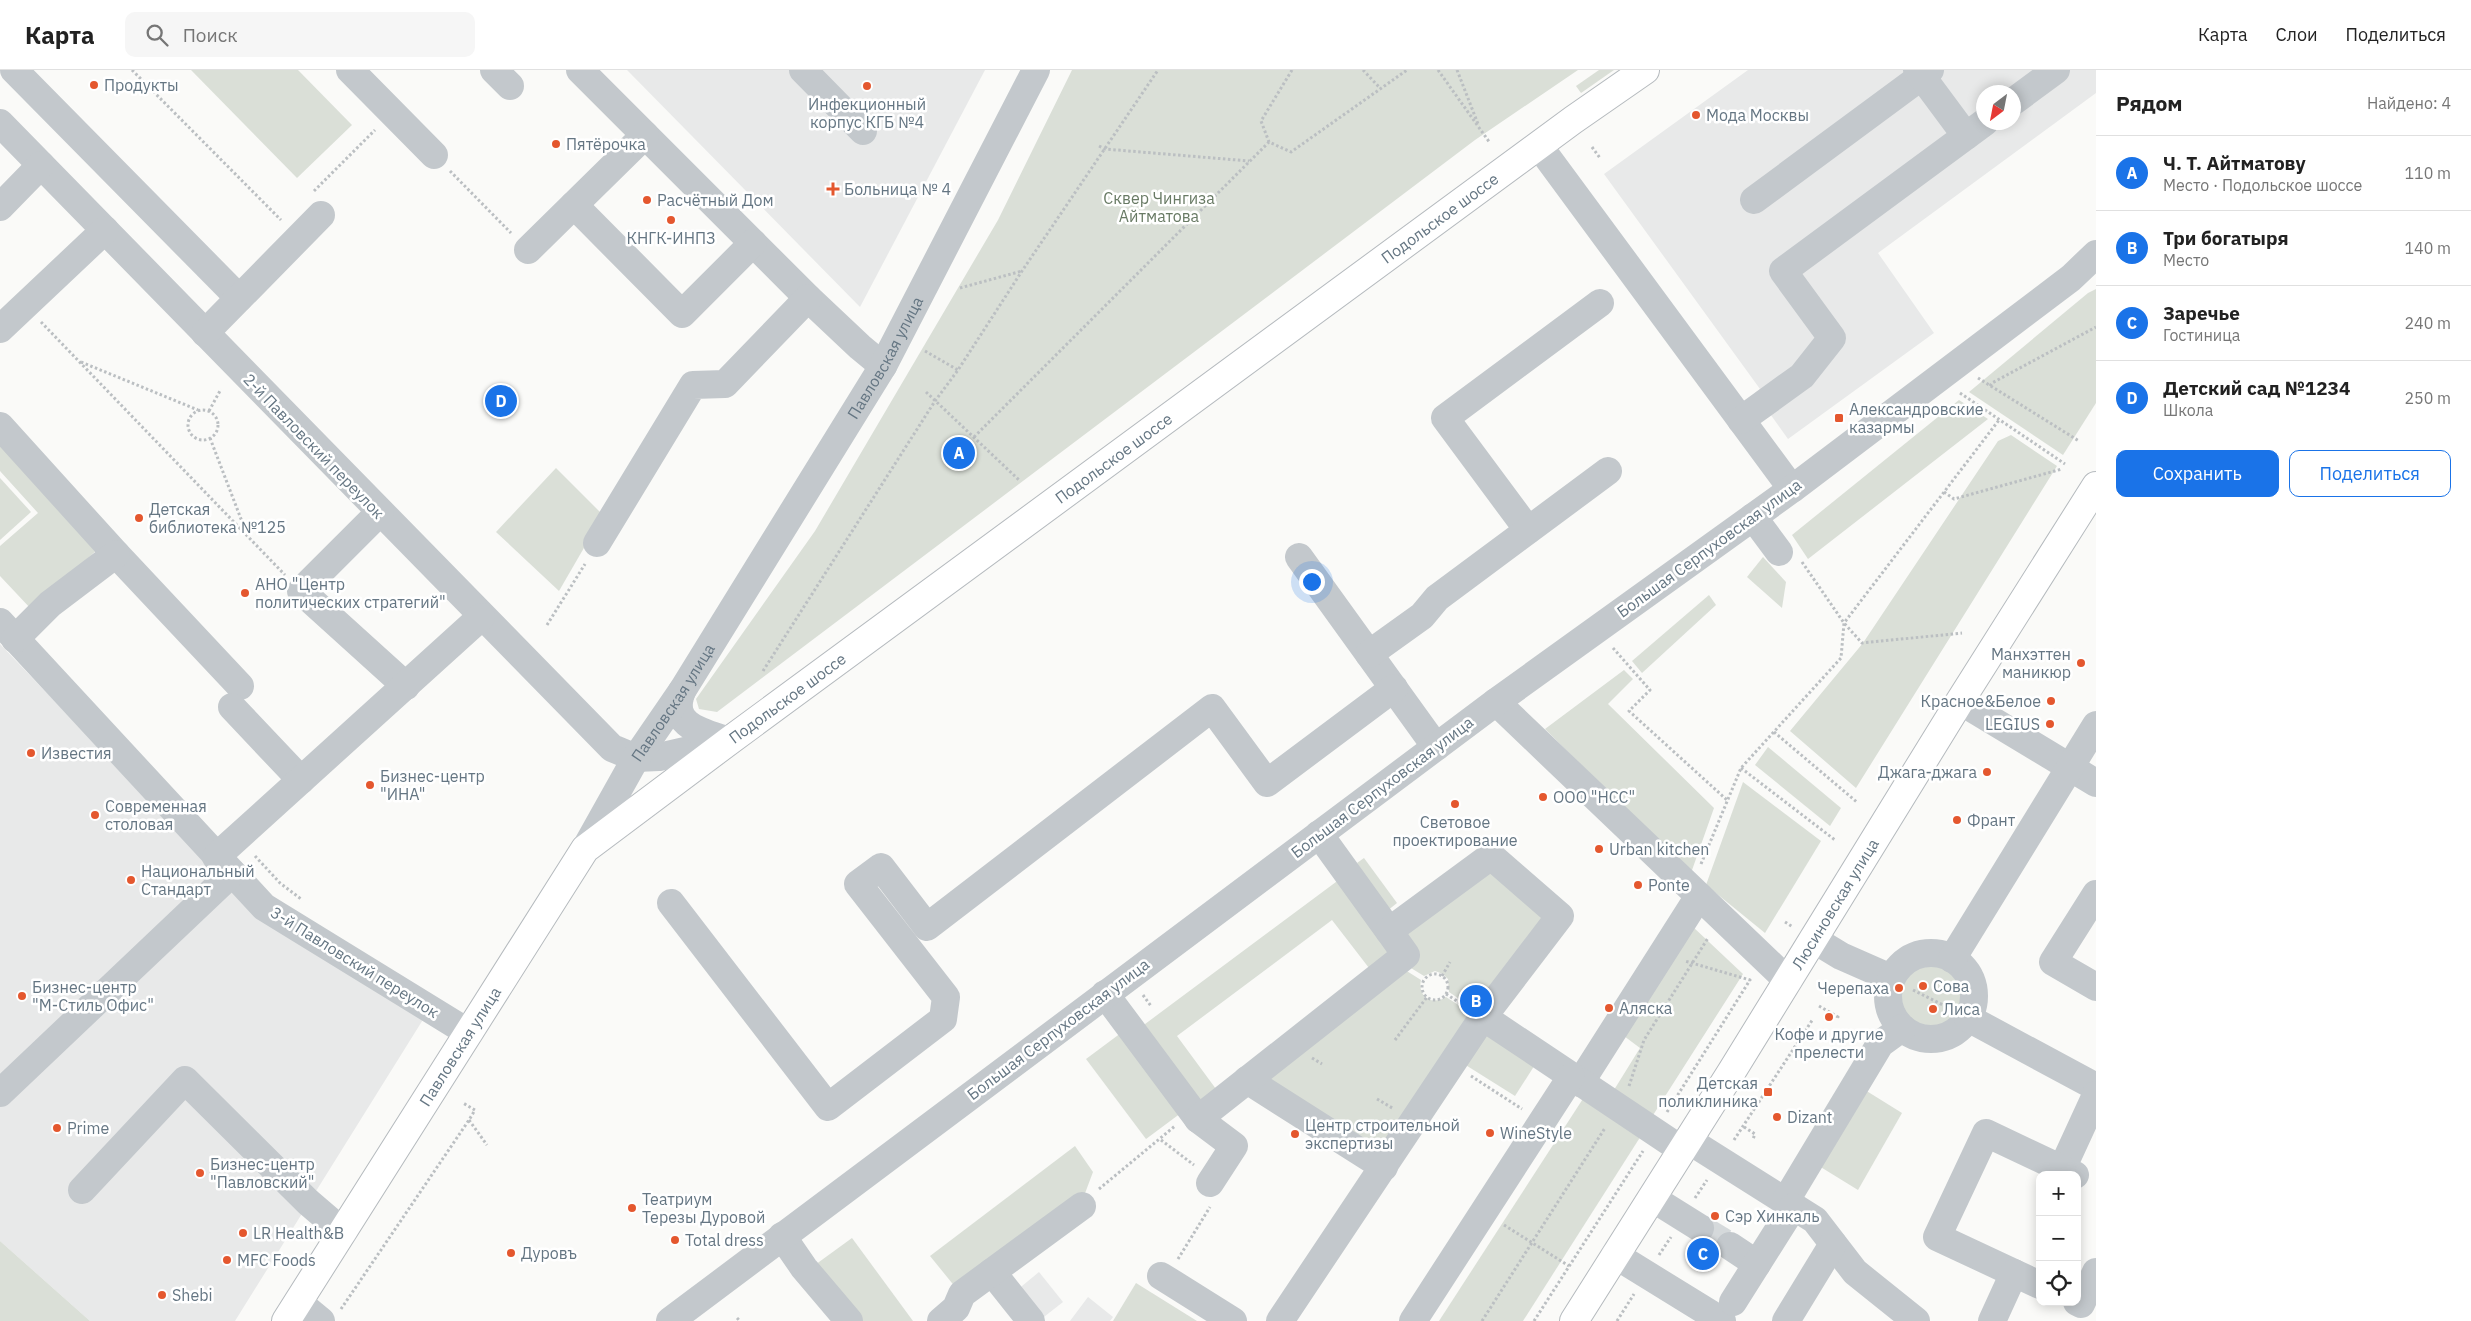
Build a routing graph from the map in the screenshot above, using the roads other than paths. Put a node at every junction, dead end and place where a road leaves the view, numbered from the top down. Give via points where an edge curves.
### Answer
1 (14, 70) edge
2 (350, 70) edge
3 (580, 70) edge
4 (803, 70) edge
5 (1036, 70) edge
6 (1645, 70) edge
7 (2056, 70) edge
8 (1923, 72) edge
9 (2021, 96) edge
10 (0, 123) edge
11 (1975, 129) edge
12 (863, 131) dead end
13 (644, 135) junction
14 (1539, 146) junction
15 (434, 155) road end
16 (41, 165) junction
17 (1754, 200) dead end
18 (574, 205) junction
19 (0, 207) edge
20 (321, 215) dead end
21 (104, 230) junction
22 (753, 243) junction
23 (528, 250) road end
24 (2096, 254) edge
25 (2096, 267) edge
26 (2071, 278) junction
27 (239, 298) junction
28 (808, 298) junction
29 (1600, 303) dead end
30 (0, 329) edge
31 (205, 333) junction
32 (883, 366) junction
33 (1741, 420) junction
34 (0, 426) edge
35 (1608, 471) dead end
36 (2096, 486) edge
37 (1792, 489) junction
38 (380, 512) junction
39 (1753, 517) junction
40 (1528, 530) junction
41 (598, 544) road end
42 (116, 554) junction
43 (1789, 555) road end
44 (1299, 557) dead end
45 (481, 617) junction
46 (8, 630) edge
47 (1370, 654) junction
48 (406, 686) junction
49 (1394, 688) junction
50 (682, 691) junction
51 (1960, 701) junction
52 (1496, 702) junction
53 (2096, 725) edge
54 (728, 740) junction
55 (1436, 747) junction
56 (636, 758) junction
57 (2069, 767) junction
58 (301, 780) junction
59 (2096, 783) edge
60 (1319, 834) junction
61 (585, 849) junction
62 (224, 865) junction
63 (1696, 892) junction
64 (2096, 894) edge
65 (670, 903) dead end
66 (1389, 931) junction
67 (1813, 939) junction
68 (1952, 959) junction
69 (1892, 978) junction
70 (1788, 981) junction
71 (2096, 987) edge
72 (1105, 994) junction
73 (1483, 1017) junction
74 (1968, 1018) junction
75 (1902, 1028) junction
76 (469, 1033) junction
77 (1247, 1080) junction
78 (1575, 1080) junction
79 (2096, 1087) edge
80 (0, 1093) edge
81 (2096, 1095) edge
82 (1195, 1114) junction
83 (1685, 1145) junction
84 (1384, 1167) junction
85 (2067, 1171) edge
86 (2072, 1171) edge
87 (2081, 1177) edge
88 (1211, 1181) road end
89 (2096, 1184) edge
90 (82, 1190) dead end
91 (1652, 1198) junction
92 (1789, 1204) junction
93 (1082, 1206) road end
94 (1700, 1228) tunnel mouth
95 (343, 1232) junction
96 (782, 1236) junction
97 (1833, 1244) junction
98 (1730, 1246) tunnel mouth
99 (1615, 1256) junction
100 (1757, 1264) junction
101 (992, 1272) junction
102 (2096, 1272) edge
103 (2014, 1273) junction
104 (1163, 1278) road end
105 (2036, 1283) edge
106 (2081, 1304) edge
107 (1223, 1308) edge
108 (292, 1312) edge
109 (1727, 1312) edge
110 (330, 1317) edge
111 (670, 1321) edge
112 (849, 1321) edge
113 (941, 1321) edge
114 (1031, 1321) edge
115 (1280, 1321) edge
116 (1413, 1321) edge
117 (1574, 1321) edge
118 (1786, 1321) edge
119 (1916, 1321) edge
120 (1992, 1321) edge

1 - 27 street
2 - 15 street
3 - 13 street
4 - 12 street
5 - 32 street, Павловская улица
6 - 14 main road, Подольское шоссе
7 - 9 street
8 - 11 street
8 - 17 street
10 - 16 street, 2-й Павловский переулок
11 - 33 street via 1783,271 1832,338 1802,376
13 - 18 street
13 - 22 street
14 - 33 street
14 - 54 main road, Подольское шоссе
16 - 19 street
16 - 21 street, 2-й Павловский переулок
18 - 22 street via 682,314
18 - 23 street
20 - 27 street
21 - 30 street
21 - 31 street, 2-й Павловский переулок
22 - 28 street
24 - 26 street, Большая Серпуховская улица
25 - 26 street
26 - 37 street, Большая Серпуховская улица
27 - 31 street
28 - 32 street
28 - 41 street via 725,384 692,386
29 - 40 street via 1445,418
31 - 38 street, 2-й Павловский переулок
32 - 50 street, Павловская улица
33 - 37 street
34 - 42 street
35 - 40 street
36 - 51 main road, Люсиновская улица
37 - 39 street, Большая Серпуховская улица
38 - 45 street, 2-й Павловский переулок
38 - 48 street via 301,591
39 - 43 street
39 - 52 street, Большая Серпуховская улица
40 - 47 street via 1437,598 1422,616
42 - 46 street via 50,604
42 - 58 street via 236,696
44 - 47 street
45 - 48 street
45 - 56 street, 2-й Павловский переулок via 612,748
46 - 62 street, 3-й Павловский переулок
47 - 49 street
48 - 58 street
49 - 55 street
49 - 65 street via 1267,782 1212,708 927,927 881,867 858,884 946,998 943,1019 828,1107
50 - 54 street via 678,707 686,723
50 - 56 street, Павловская улица
51 - 57 street
51 - 67 main road, Люсиновская улица
52 - 55 street, Большая Серпуховская улица
52 - 63 street
53 - 57 street
54 - 56 street via 659,757
54 - 61 main road, Подольское шоссе
55 - 60 street, Большая Серпуховская улица
56 - 61 street, Павловская улица
57 - 59 street
57 - 68 street
58 - 62 street
60 - 66 street
60 - 72 street, Большая Серпуховская улица
61 - 76 main road, Павловская улица
62 - 76 street, 3-й Павловский переулок via 264,906
62 - 80 street
63 - 70 street
63 - 78 street via 1662,954
64 - 71 street via 2053,962
66 - 73 street via 1491,856 1560,916
66 - 77 street via 1406,954
67 - 69 street via 1841,956
67 - 70 main road, Люсиновская улица
68 - 69 street via 1939,954 1924,954 1905,962
68 - 74 street via 1970,979 1973,1005
69 - 75 street via 1888,1005
70 - 83 main road, Люсиновская улица
72 - 82 street
72 - 96 street, Большая Серпуховская улица
73 - 78 street
73 - 84 street
74 - 75 street via 1960,1028 1938,1039 1925,1039
74 - 79 street
75 - 92 street via 1880,1044
76 - 95 main road, Павловская улица
77 - 82 street
77 - 84 street
78 - 83 street
78 - 116 street via 1542,1121
81 - 86 street
82 - 88 street via 1234,1146
83 - 91 main road, Люсиновская улица
83 - 92 street
84 - 115 street
85 - 103 street via 1986,1134 1937,1238
87 - 89 street
90 - 95 street via 185,1080 308,1202
91 - 94 street
91 - 99 main road, Люсиновская улица
92 - 97 street via 1815,1220
92 - 100 street
93 - 101 street
95 - 108 main road, Павловская улица
96 - 111 street, Большая Серпуховская улица
96 - 112 street via 804,1268
97 - 118 street
97 - 119 street via 1855,1272
98 - 100 street
99 - 109 street
99 - 117 main road, Люсиновская улица
100 - 109 street
101 - 113 street via 962,1294 956,1308
101 - 114 street
102 - 106 street
103 - 105 street
103 - 120 street
104 - 107 street
108 - 110 street

